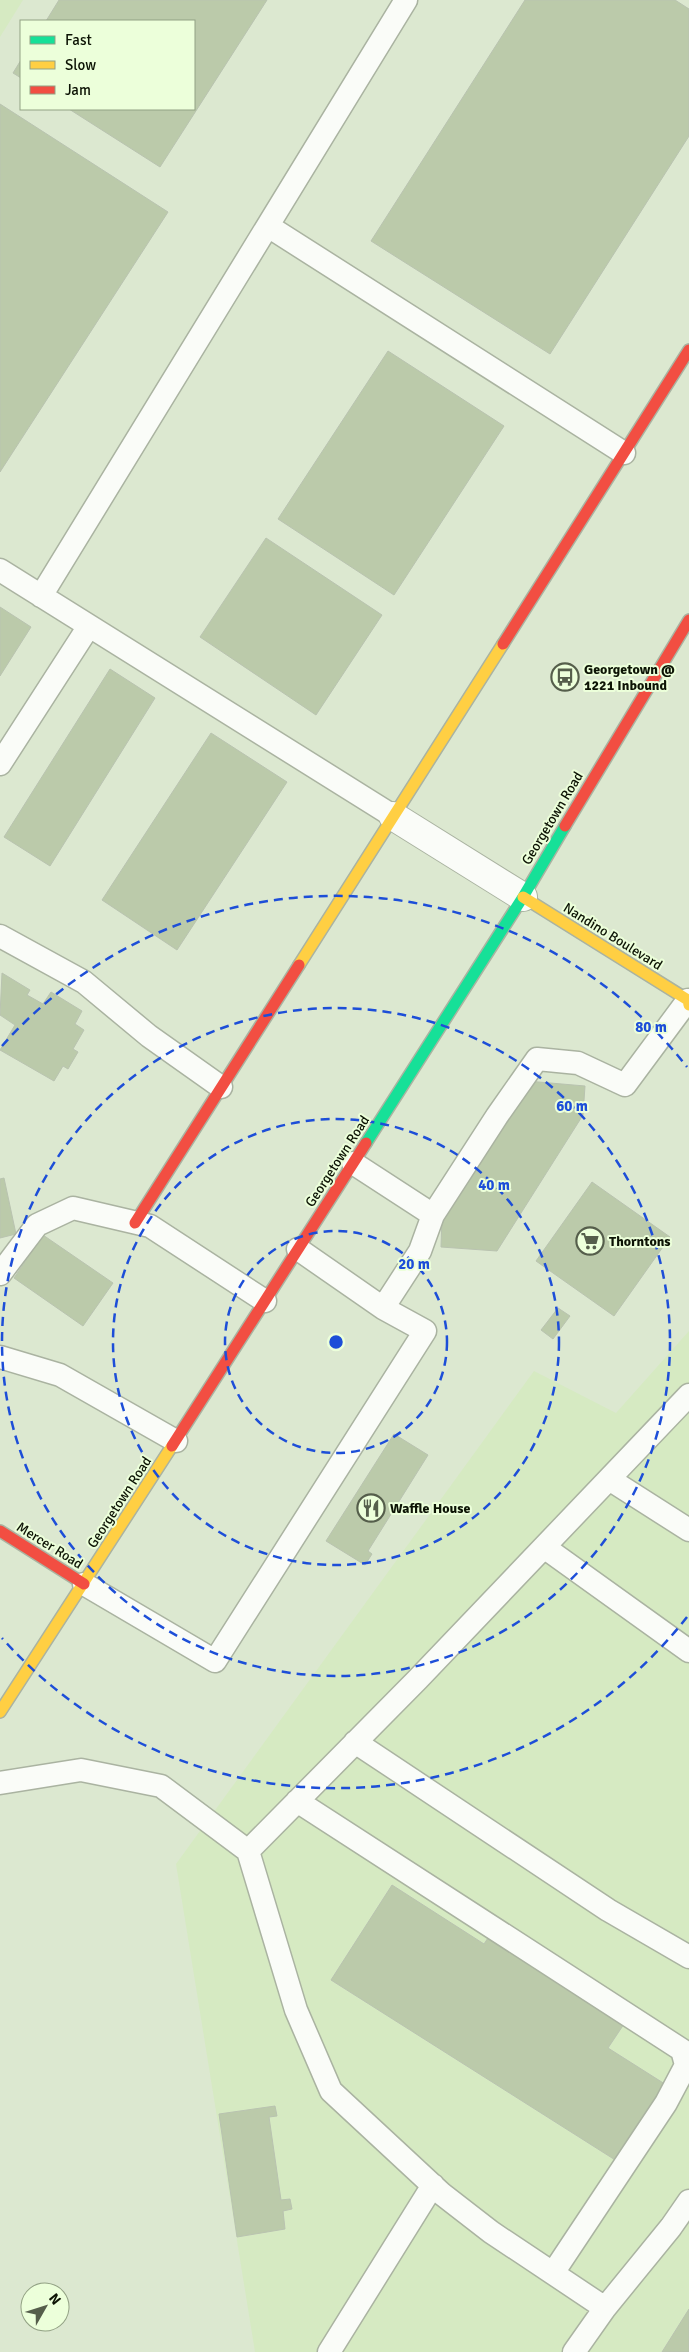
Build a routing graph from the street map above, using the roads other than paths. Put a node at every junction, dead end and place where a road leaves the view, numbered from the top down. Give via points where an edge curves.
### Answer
1 (406, 0) edge
2 (268, 226) junction
3 (689, 350) edge
4 (624, 453) junction
5 (0, 570) edge
6 (41, 596) junction
7 (689, 620) edge
8 (90, 626) junction
9 (0, 764) edge
10 (393, 816) junction
11 (522, 897) junction
12 (0, 936) edge
13 (689, 1001) edge
14 (221, 1087) junction
15 (353, 1163) junction
16 (434, 1215) junction
17 (135, 1223) junction
18 (298, 1249) junction
19 (0, 1274) edge
20 (265, 1301) junction
21 (383, 1308) junction
22 (0, 1357) edge
23 (689, 1395) edge
24 (176, 1441) junction
25 (609, 1478) junction
26 (689, 1530) edge
27 (0, 1531) edge
28 (544, 1547) junction
29 (84, 1584) junction
30 (689, 1651) edge
31 (0, 1712) edge
32 (354, 1742) junction
33 (0, 1783) edge
34 (297, 1800) junction
35 (248, 1851) junction
36 (689, 1957) edge
37 (433, 2185) junction
38 (689, 2201) edge
39 (553, 2274) junction
40 (605, 2308) junction
41 (329, 2352) edge
42 (574, 2352) edge

1 - 2 lane
2 - 4 lane
2 - 6 lane
3 - 4 street
4 - 10 street
5 - 6 lane
6 - 8 lane
7 - 11 street, Georgetown Road
8 - 9 lane
8 - 10 lane
10 - 11 street
10 - 14 street
11 - 13 street, Nandino Boulevard
11 - 15 street, Georgetown Road
12 - 14 lane via 84,982 149,1036
13 - 16 lane via 624,1085 578,1063 537,1059
14 - 17 street
15 - 16 lane
15 - 18 street, Georgetown Road
16 - 21 lane via 420,1251
17 - 19 lane via 74,1208 37,1225
17 - 20 lane via 150,1226
18 - 20 street, Georgetown Road
18 - 21 lane
20 - 24 street, Georgetown Road
21 - 29 lane via 425,1331 215,1661
22 - 24 lane via 60,1375
23 - 25 lane
24 - 29 street, Georgetown Road
25 - 26 lane
25 - 28 lane
27 - 29 street, Mercer Road
28 - 30 lane
28 - 32 lane
29 - 31 street, Georgetown Road
32 - 34 lane
32 - 36 lane via 608,1910
33 - 35 lane via 82,1770 161,1786
34 - 35 lane
34 - 39 lane via 682,2050 686,2065 666,2103
35 - 37 lane via 296,2010 332,2091
37 - 39 lane via 491,2232
37 - 41 lane
38 - 40 lane
39 - 40 lane
40 - 42 lane

